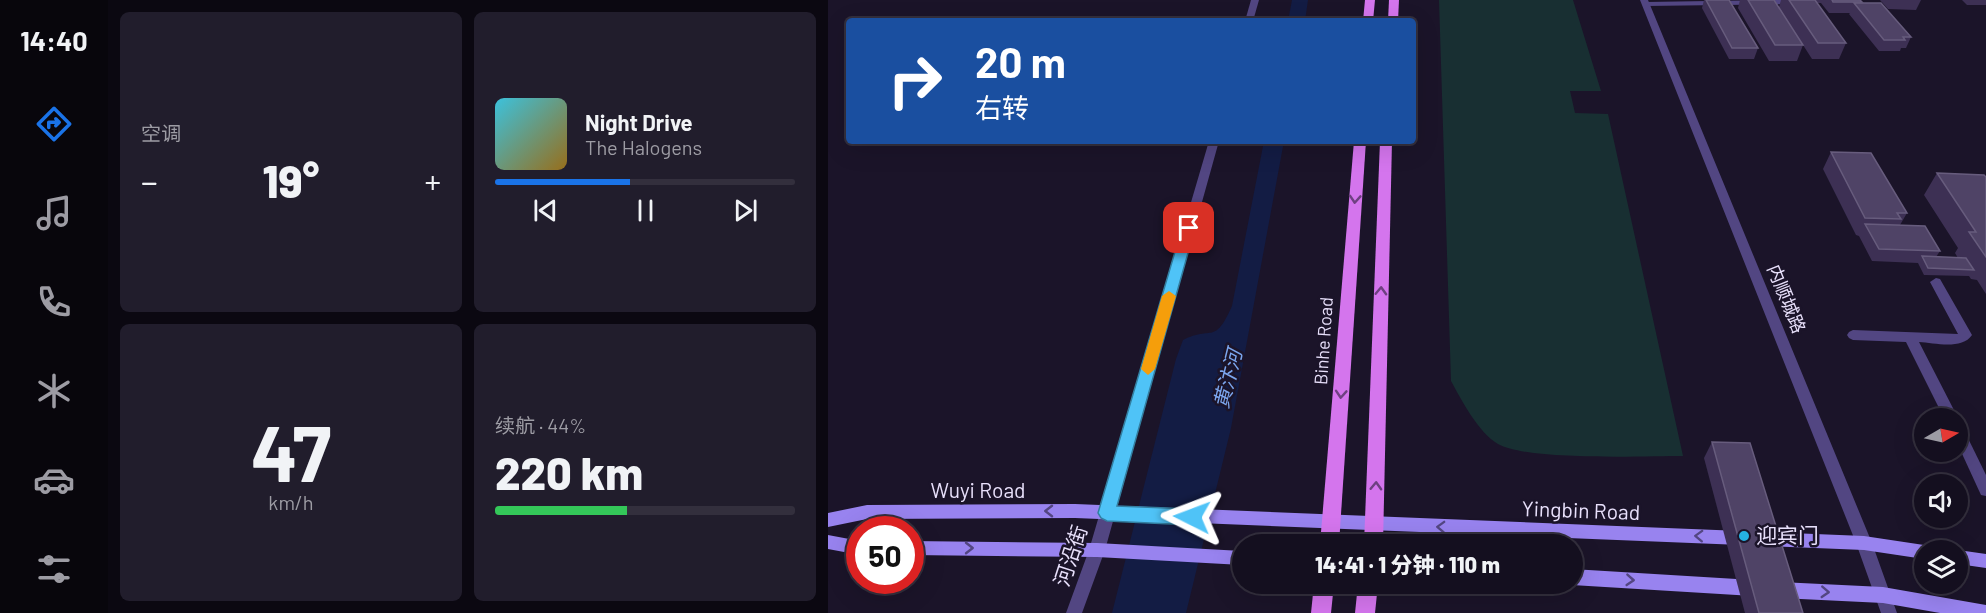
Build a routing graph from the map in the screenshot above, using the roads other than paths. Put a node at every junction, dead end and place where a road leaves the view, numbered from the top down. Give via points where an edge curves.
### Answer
1 (1255, 0) edge
2 (1370, 0) edge
3 (1394, 0) edge
4 (1645, 2) edge
5 (1804, 2) edge
6 (1249, 18) edge
7 (1368, 18) edge
8 (1393, 18) edge
9 (1213, 144) edge
10 (1360, 144) edge
11 (1386, 144) edge
12 (1936, 282) dead end
13 (1853, 334) dead end
14 (1910, 337) junction
15 (1946, 408) edge
16 (1968, 453) edge
17 (1986, 490) edge
18 (1107, 513) junction
19 (1235, 519) joint
20 (828, 520) edge
21 (1332, 523) junction
22 (1374, 524) junction
23 (1330, 534) edge
24 (1373, 534) edge
25 (828, 542) edge
26 (1864, 543) junction
27 (846, 545) edge
28 (924, 548) edge
29 (1097, 550) junction
30 (1914, 550) edge
31 (1232, 558) edge
32 (1968, 558) edge
33 (1986, 561) edge
34 (1583, 577) edge
35 (1323, 594) edge
36 (1367, 594) edge
37 (1882, 595) junction
38 (1074, 613) edge
39 (1321, 613) edge
40 (1365, 613) edge
41 (1889, 613) edge
42 (1986, 613) edge

1 - 6 street
2 - 7 main road
3 - 8 main road
4 - 5 street
4 - 26 street, 内顺城路
9 - 18 street, 河沿街
10 -> 21 main road, Binhe Road
22 -> 11 main road
12 - 14 street via 1966,335 1960,339
13 - 14 street
14 - 15 street
16 - 17 street
18 - 19 main road, Wuyi Road
18 -> 20 main road, Wuyi Road via 867,512
18 - 29 street, 河沿街
19 - 21 main road, Yingbin Road
21 - 22 main road, Yingbin Road
21 - 23 main road, Binhe Road
22 - 24 main road
26 -> 22 main road, Yingbin Road
25 - 27 main road
26 - 30 main road, Yingbin Road
26 - 37 street, 内顺城路
28 -> 29 main road
29 - 31 main road
29 - 38 street, 河沿街
32 - 33 main road
34 -> 37 main road
35 - 39 main road
36 - 40 main road
37 - 41 street, 内顺城路
37 - 42 main road

